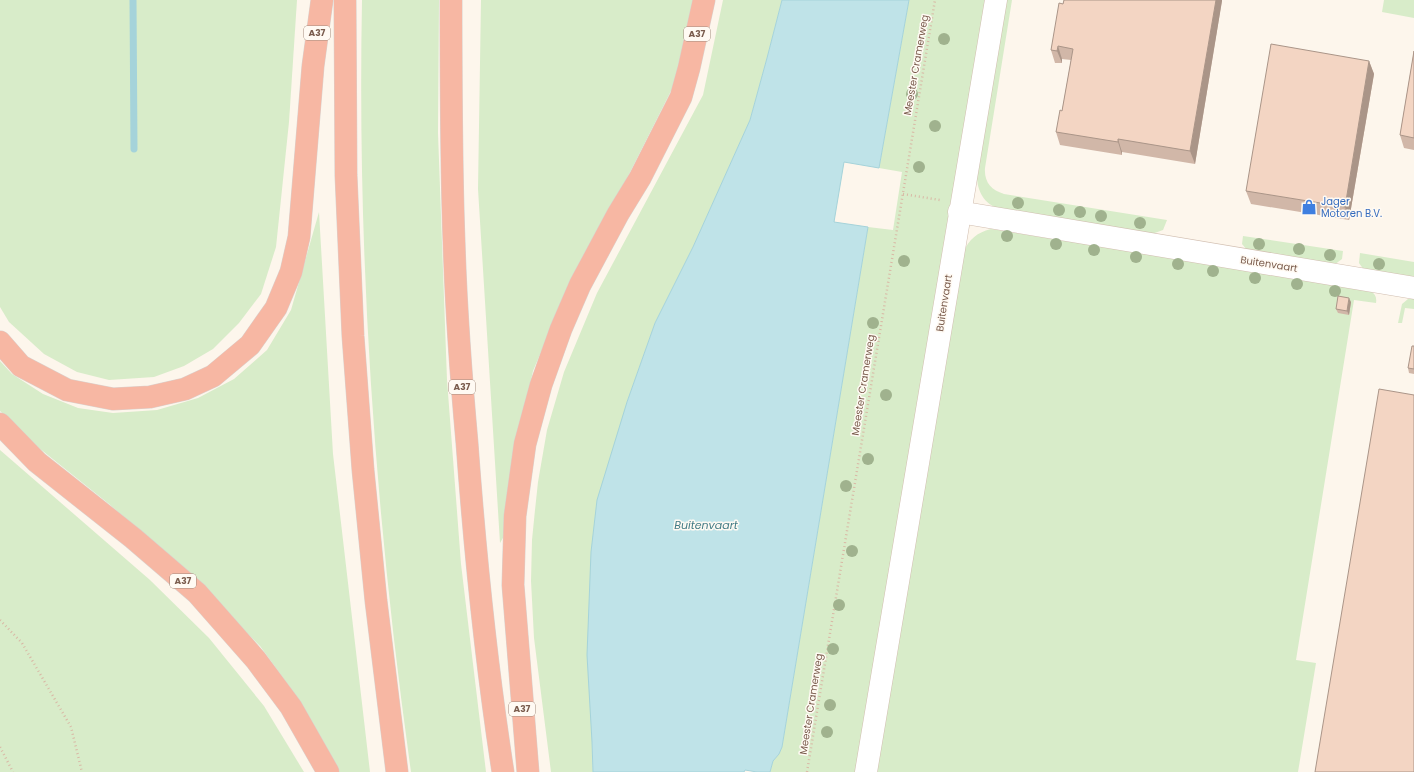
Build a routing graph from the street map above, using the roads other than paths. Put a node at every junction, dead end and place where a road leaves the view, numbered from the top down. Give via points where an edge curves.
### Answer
1 (322, 0) edge
2 (345, 0) edge
3 (451, 0) edge
4 (704, 0) edge
5 (996, 0) edge
6 (960, 208) junction
7 (1414, 288) edge
8 (0, 342) edge
9 (0, 424) edge
10 (328, 772) edge
11 (397, 772) edge
12 (503, 772) edge
13 (528, 772) edge
14 (866, 772) edge

1 - 8 highway, A37 via 313,66 300,237 291,272 276,308 250,345 213,376 185,389 150,397 113,399 67,390 21,366
2 - 11 highway, A37 via 346,174 354,344 376,601
3 - 12 highway, A37 via 451,147 460,364 485,633
4 - 13 highway, A37 via 680,97 640,178 580,285 560,329 525,444 515,516 513,585
5 - 6 street, Buitenvaart
6 - 7 street, Buitenvaart
6 - 14 street, Buitenvaart
9 - 10 highway, A37 via 37,462 133,538 197,593 256,660 291,707

